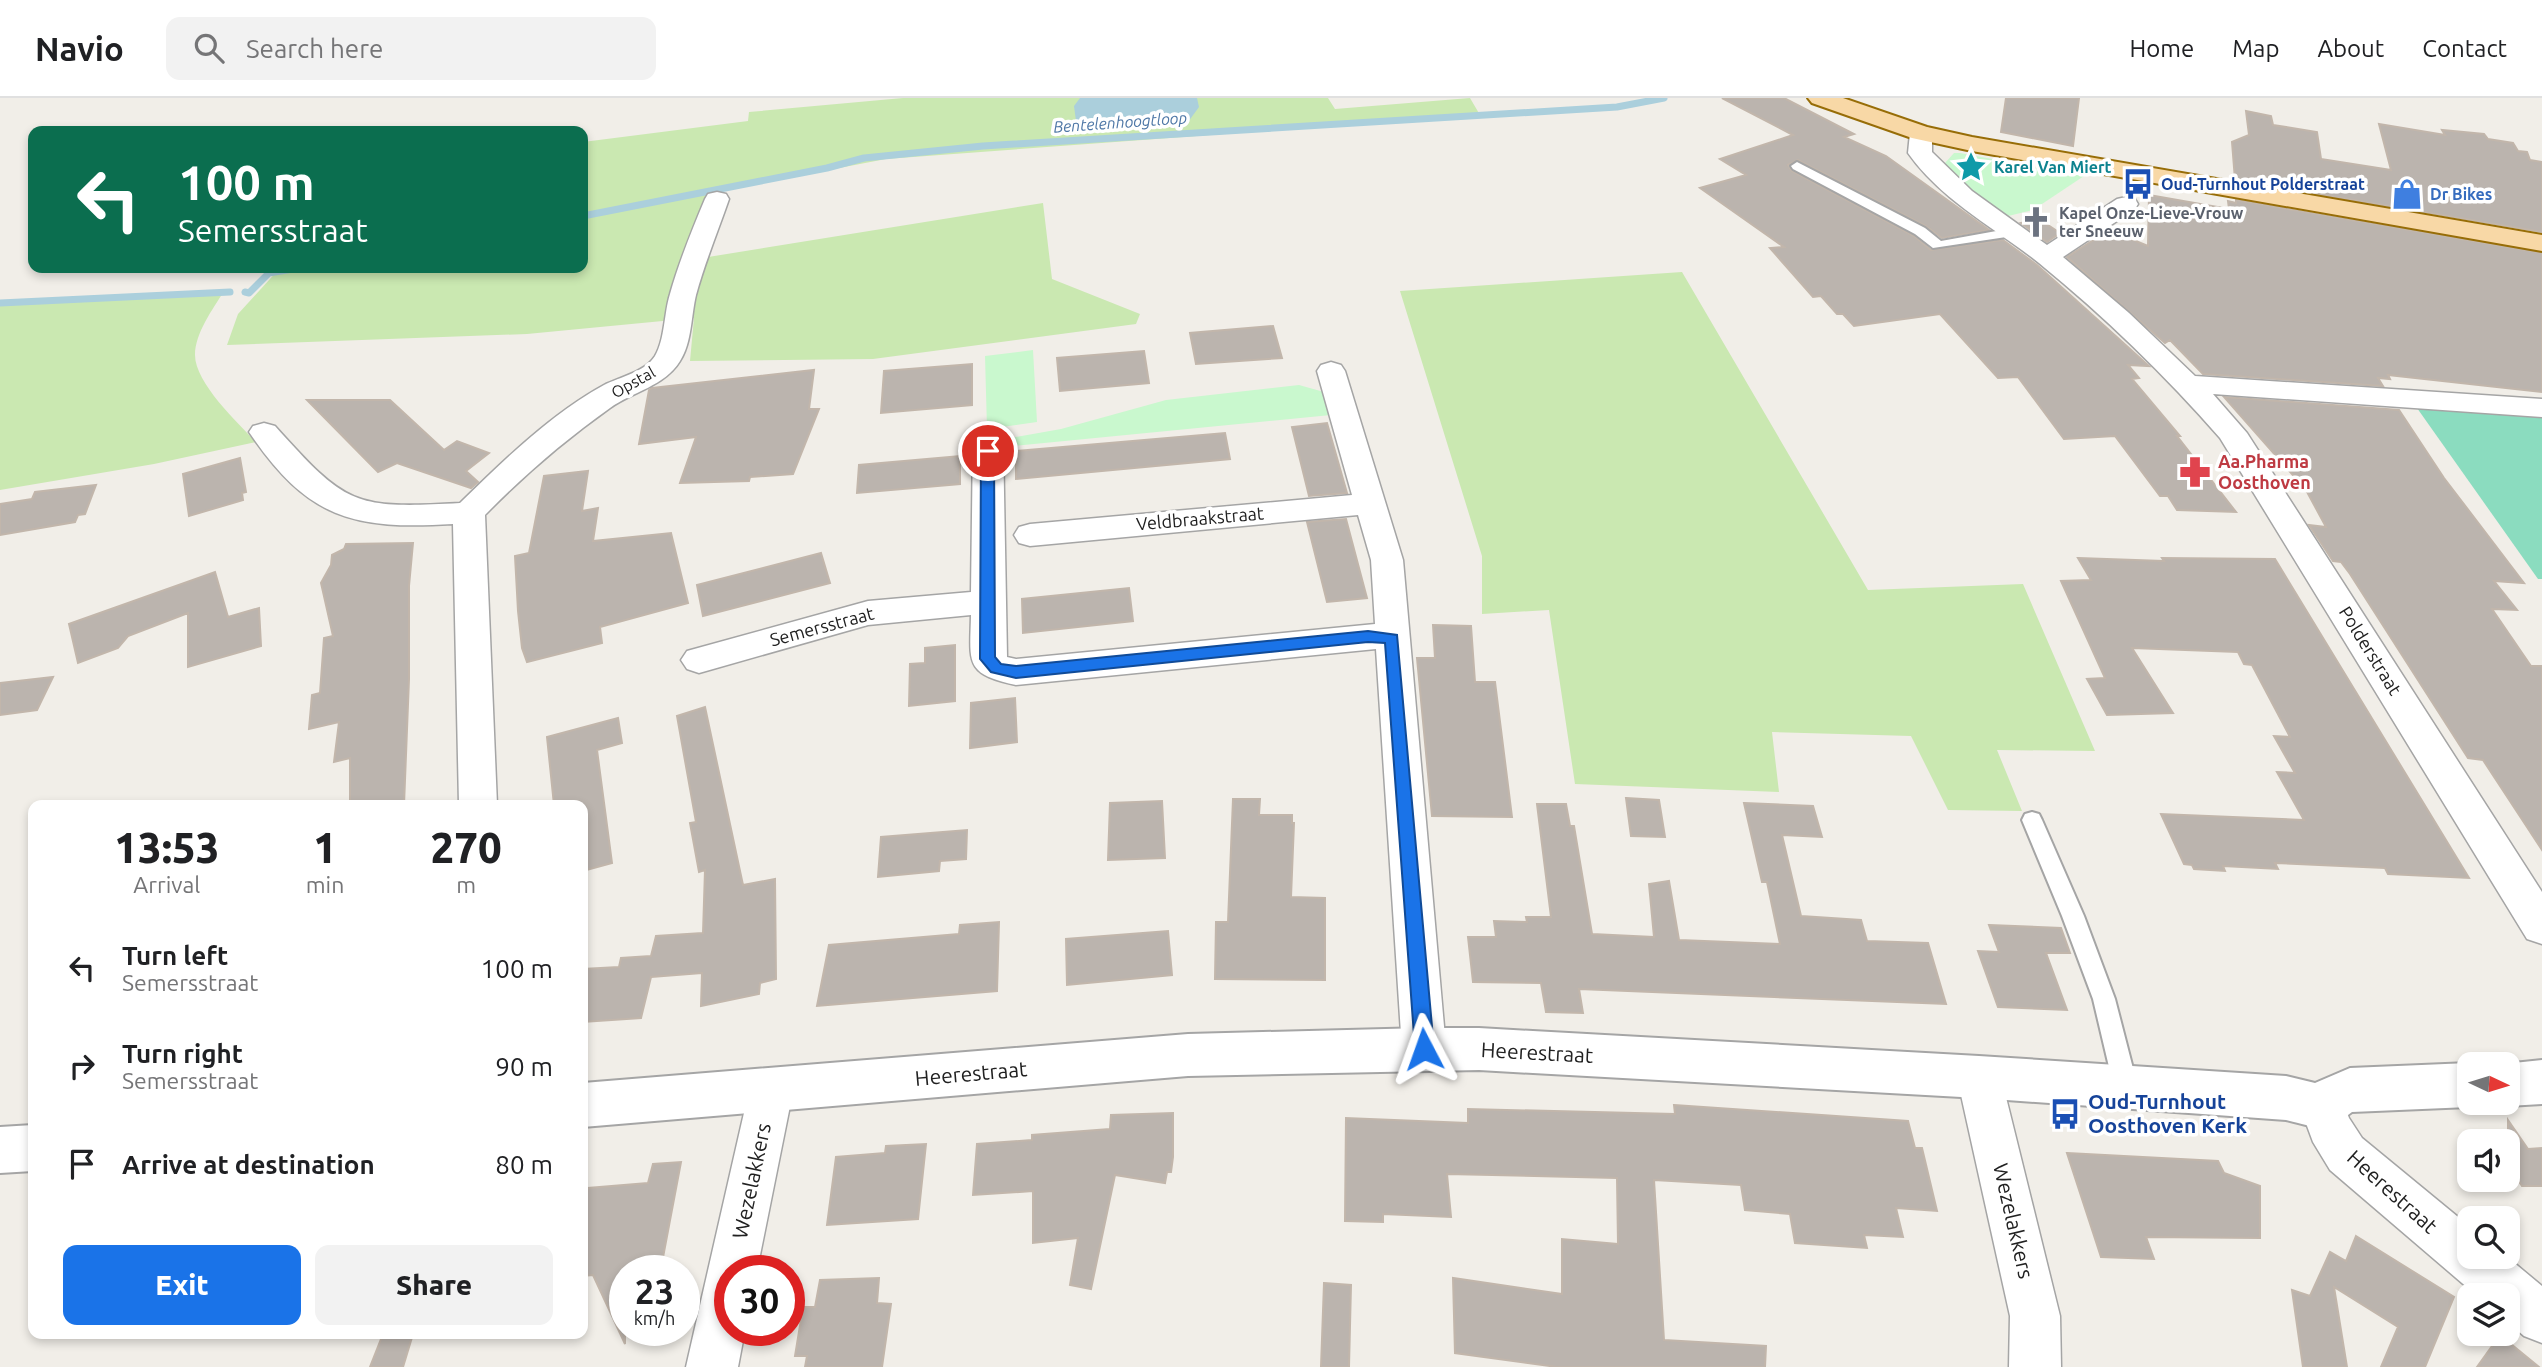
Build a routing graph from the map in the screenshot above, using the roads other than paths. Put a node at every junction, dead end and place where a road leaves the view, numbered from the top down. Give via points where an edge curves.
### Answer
1 (1820, 98) edge
2 (1921, 133) junction
3 (1797, 166) dead end
4 (717, 199) dead end
5 (2126, 204) dead end
6 (2013, 232) junction
7 (2542, 243) edge
8 (2047, 256) junction
9 (1331, 371) dead end
10 (2186, 383) junction
11 (2542, 408) edge
12 (264, 432) dead end
13 (988, 438) dead end
14 (1371, 504) junction
15 (469, 513) junction
16 (1030, 535) dead end
17 (988, 602) junction
18 (1392, 639) junction
19 (699, 660) dead end
20 (478, 800) edge
21 (2032, 820) dead end
22 (2542, 927) edge
23 (1424, 1049) junction
24 (1979, 1077) junction
25 (2542, 1082) edge
26 (2520, 1083) edge
27 (2457, 1086) edge
28 (2126, 1087) junction
29 (771, 1091) junction
30 (588, 1105) edge
31 (2323, 1107) junction
32 (28, 1148) edge
33 (0, 1150) edge
34 (735, 1255) edge
35 (2542, 1318) edge
36 (716, 1346) edge
37 (712, 1367) edge
38 (2035, 1367) edge

1 - 2 main road
2 - 6 street, Polderstraat via 1920,153 1929,166
2 - 7 main road
3 - 6 lane via 1920,230 1938,245
4 - 15 street, Opstal via 684,291 666,362 580,415
5 - 8 street
6 - 8 street, Polderstraat
8 - 10 street, Polderstraat
9 - 14 street
10 - 11 street
10 - 22 street, Polderstraat via 2232,433 2256,468
12 - 15 street via 319,491 346,507 383,514
13 - 17 street
14 - 16 street, Veldbraakstraat
14 - 18 street via 1387,560
15 - 20 street
17 - 18 street via 988,659 996,668 1016,672 1368,636
17 - 19 street, Semersstraat via 868,613
18 - 23 street
21 - 28 lane via 2104,999
23 - 24 street, Heerestraat
23 - 29 street, Heerestraat via 1188,1055
24 - 28 street, Heerestraat
24 - 38 street, Wezelakkers via 2035,1316
25 - 26 street
27 - 31 street via 2350,1090
28 - 31 street, Heerestraat via 2286,1098
29 - 30 street, Heerestraat
29 - 34 street, Wezelakkers
31 - 35 street, Heerestraat via 2346,1154
32 - 33 street
36 - 37 street

